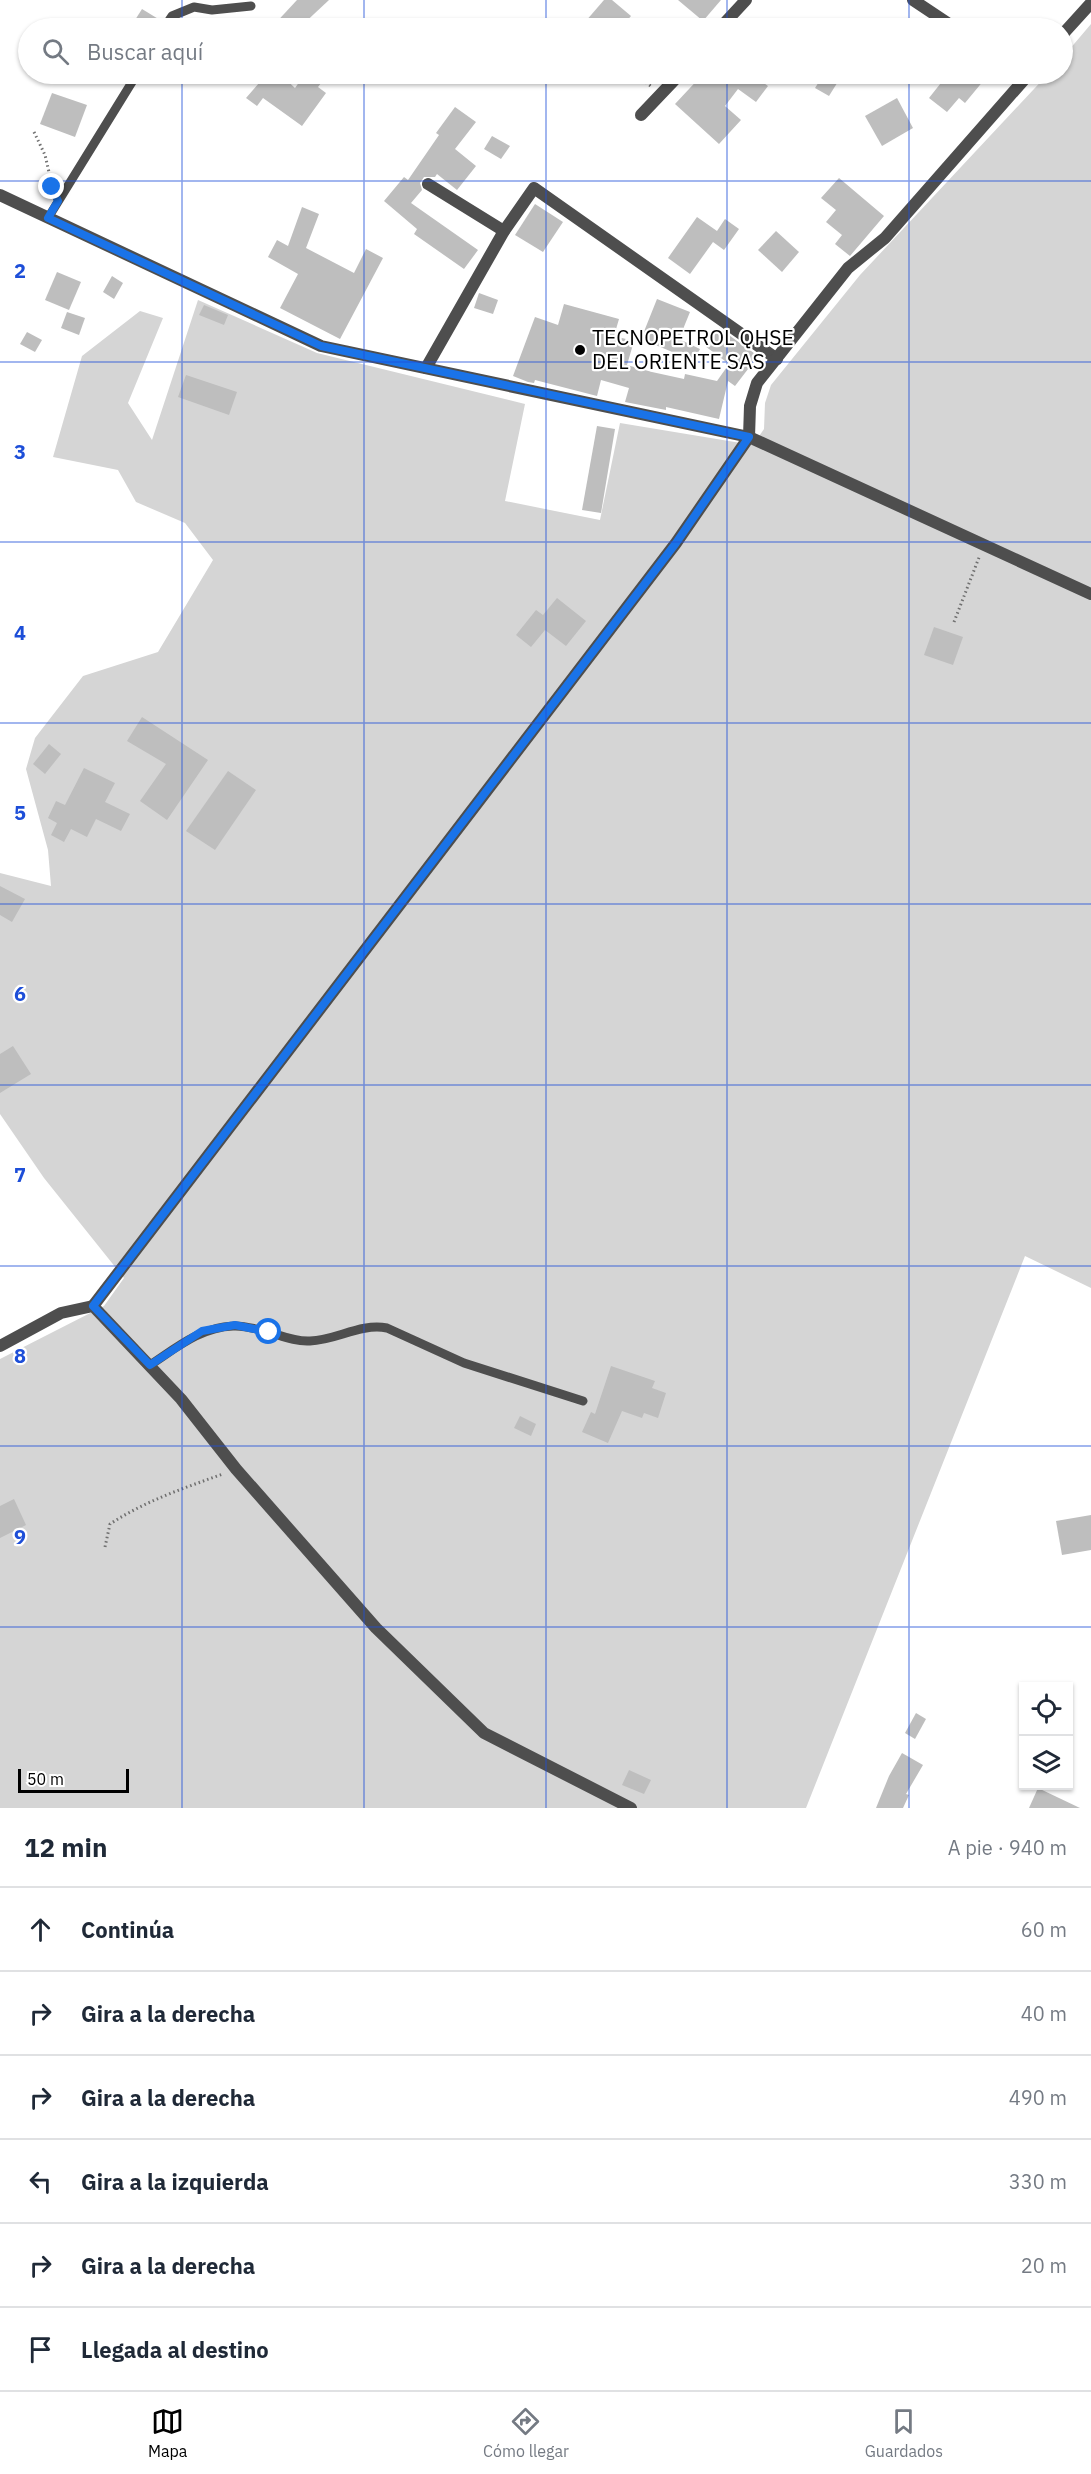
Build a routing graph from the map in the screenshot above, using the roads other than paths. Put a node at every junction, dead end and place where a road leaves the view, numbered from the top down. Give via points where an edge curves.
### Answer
1 (746, 0) edge
2 (913, 0) edge
3 (1091, 3) edge
4 (252, 6) dead end
5 (171, 18) edge
6 (729, 18) edge
7 (940, 18) edge
8 (1073, 23) edge
9 (131, 84) edge
10 (670, 84) edge
11 (1013, 84) edge
12 (1020, 84) edge
13 (1012, 93) junction
14 (640, 115) dead end
15 (428, 184) dead end
16 (0, 195) edge
17 (48, 218) junction
18 (504, 231) junction
19 (777, 359) junction
20 (426, 368) junction
21 (749, 437) junction
22 (1091, 594) edge
23 (93, 1306) junction
24 (0, 1346) edge
25 (150, 1365) junction
26 (583, 1401) dead end
27 (631, 1808) edge

1 - 6 street
2 - 7 street
3 - 8 street
4 - 5 lane via 212,10 194,7
9 - 17 lane
10 - 14 street
11 - 13 street
12 - 13 street
13 - 19 street via 885,238 848,268
15 - 18 street
16 - 17 street
17 - 20 street via 321,346
18 - 19 street via 534,188
18 - 20 street
19 - 21 street via 757,383 750,406
20 - 21 street
21 - 22 street
21 - 23 street via 676,543
23 - 24 street via 62,1313
23 - 25 street
25 - 26 lane via 202,1331 235,1325 310,1341 376,1326 464,1363
25 - 27 street via 376,1628 484,1733

